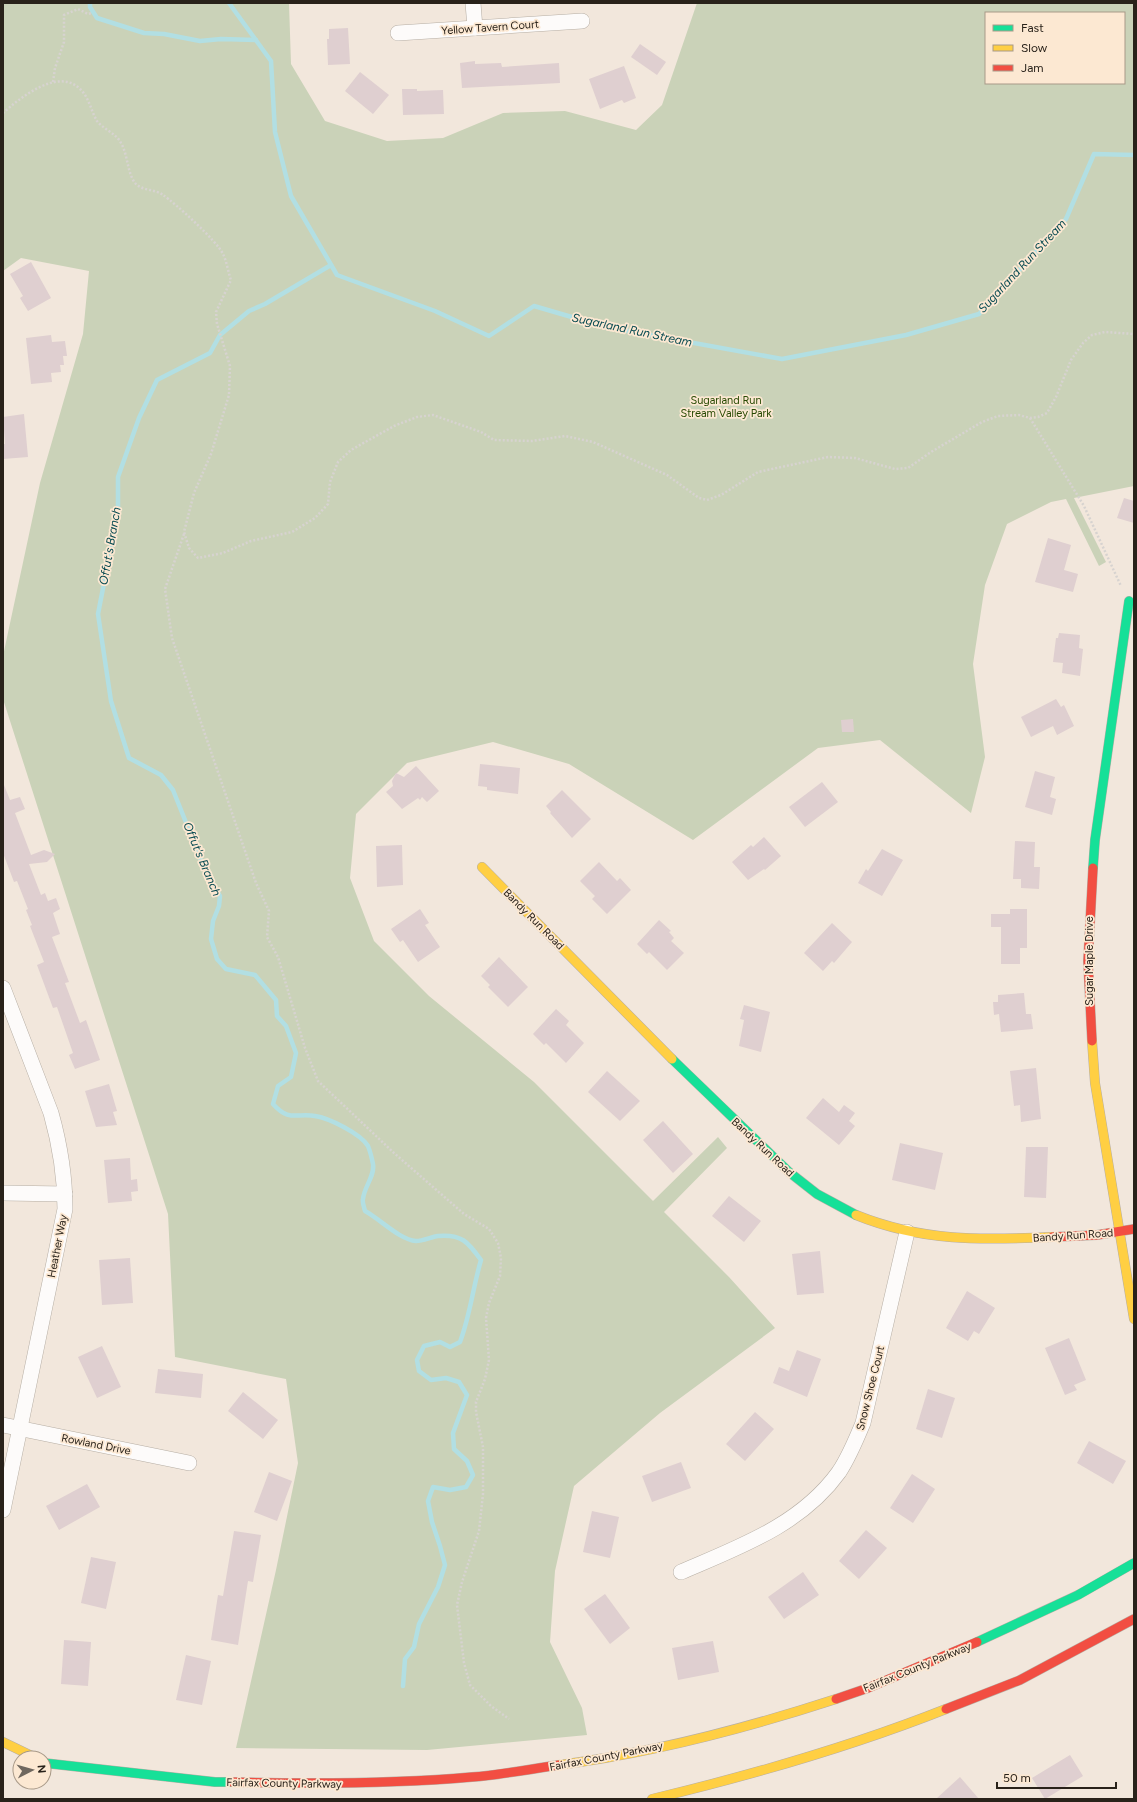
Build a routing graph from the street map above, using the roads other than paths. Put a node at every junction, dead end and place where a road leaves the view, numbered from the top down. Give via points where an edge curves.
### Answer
1 (473, 3) edge
2 (582, 21) dead end
3 (474, 28) junction
4 (398, 33) dead end
5 (1129, 601) road end
6 (482, 867) dead end
7 (3, 988) edge
8 (3, 1193) edge
9 (65, 1194) junction
10 (1134, 1229) edge
11 (907, 1232) junction
12 (1120, 1232) junction
13 (1134, 1319) edge
14 (3, 1425) edge
15 (20, 1428) junction
16 (189, 1463) dead end
17 (3, 1510) edge
18 (1134, 1563) edge
19 (681, 1572) dead end
20 (1134, 1619) edge
21 (3, 1742) edge
22 (20, 1750) edge
23 (52, 1764) edge
24 (652, 1799) edge

1 - 3 street
2 - 3 street, Yellow Tavern Court
3 - 4 street, Yellow Tavern Court
5 - 12 main road, Sugar Maple Drive via 1095,840 1088,961 1095,1083
6 - 11 main road, Bandy Run Road via 670,1058 784,1169 813,1191 846,1210
7 - 9 street, Heather Way via 53,1120
8 - 9 street
9 - 15 street, Heather Way via 65,1210
10 - 12 main road, Bandy Run Road
11 - 12 main road, Bandy Run Road via 965,1240 1079,1237
11 - 19 street, Snow Shoe Court via 863,1423 839,1472 804,1510 782,1525
12 - 13 main road, Sugar Maple Drive
14 - 15 street, Rowland Drive
15 - 16 street, Rowland Drive
15 - 17 street, Heather Way
18 - 23 main road, Fairfax County Parkway via 1078,1595 1004,1631 868,1688 789,1714 633,1752 563,1765 480,1776 379,1784 302,1784 215,1782
20 - 24 main road via 1020,1680 898,1728 801,1760
21 - 22 main road

